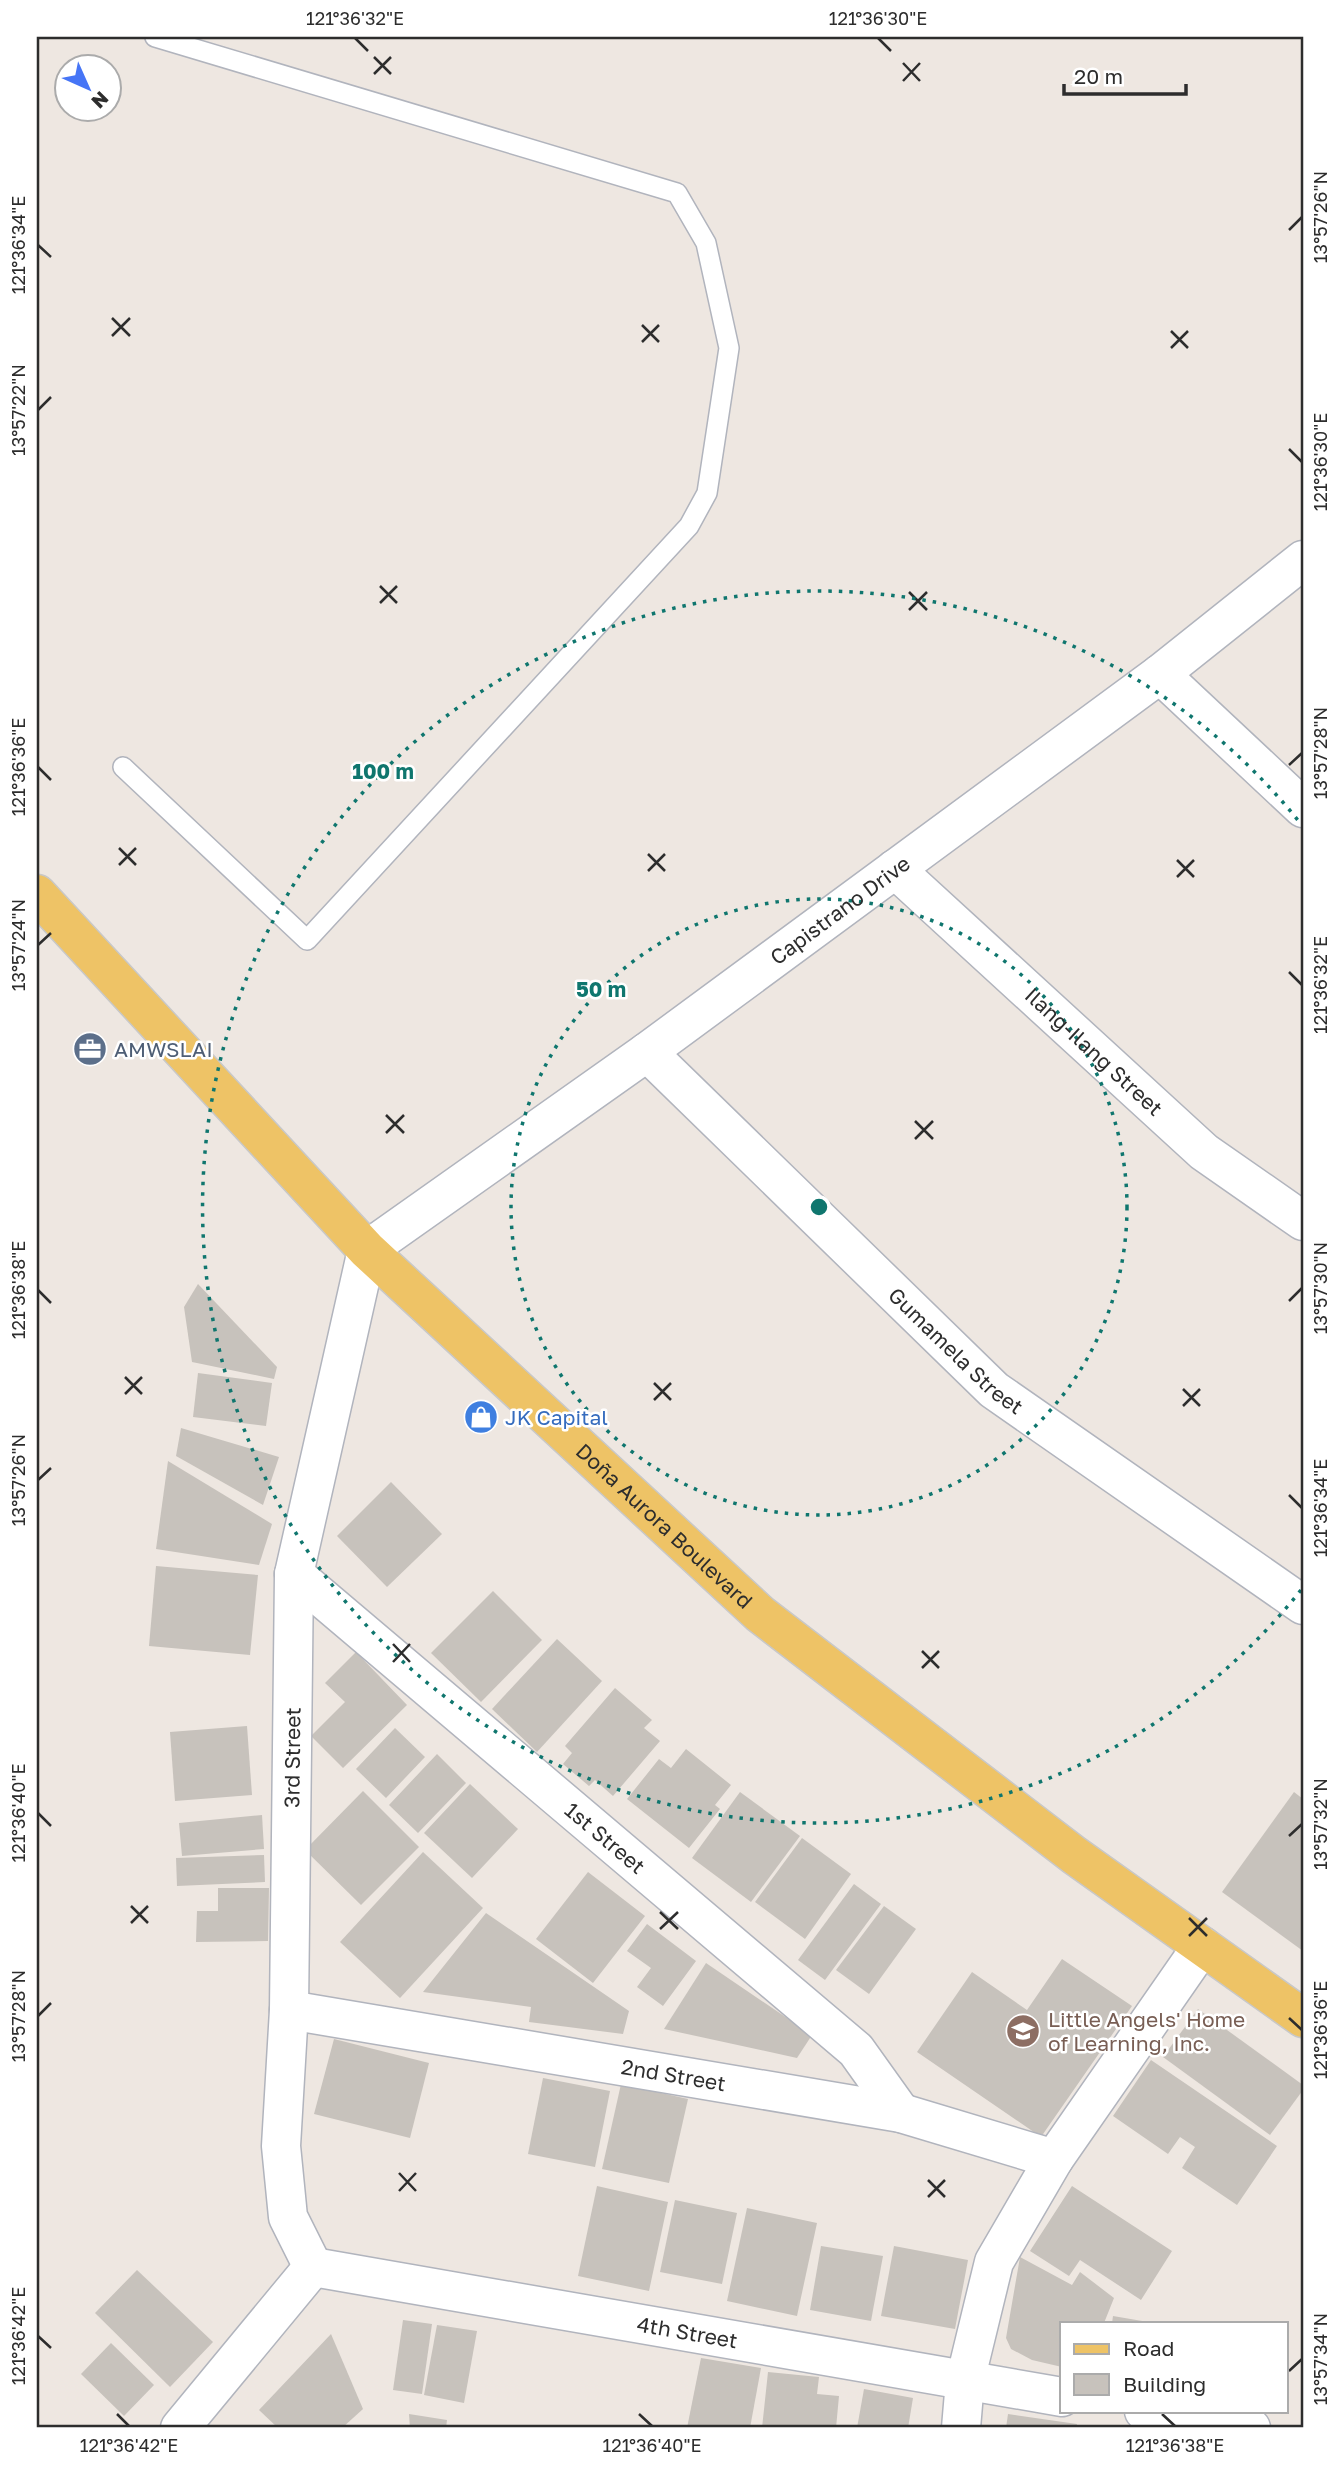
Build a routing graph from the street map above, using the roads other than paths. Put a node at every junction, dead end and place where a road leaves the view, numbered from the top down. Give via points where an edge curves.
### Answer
1 (155, 37) edge
2 (1303, 560) edge
3 (1160, 674) junction
4 (122, 767) dead end
5 (1303, 808) edge
6 (895, 869) junction
7 (37, 894) edge
8 (647, 1052) junction
9 (1303, 1221) edge
10 (367, 1250) junction
11 (294, 1574) junction
12 (1303, 1605) edge
13 (1202, 1946) junction
14 (289, 2010) junction
15 (1303, 2018) edge
16 (901, 2113) junction
17 (1054, 2159) junction
18 (313, 2267) junction
19 (965, 2381) junction
20 (1060, 2397) edge
21 (1150, 2412) edge
22 (180, 2428) edge
23 (961, 2428) edge
24 (1251, 2428) edge

1 - 4 lane via 677,193 706,243 729,348 707,493 689,526 307,940
2 - 3 street, Capistrano Drive
3 - 5 street
3 - 6 street, Capistrano Drive
6 - 8 street, Capistrano Drive
6 - 9 street, Ilang-Ilang Street via 1204,1152
7 - 10 main road, Doña Aurora Boulevard
8 - 10 street, Capistrano Drive
8 - 12 street, Gumamela Street via 994,1390
10 - 11 street, 3rd Street
10 - 13 main road, Doña Aurora Boulevard via 760,1614 1074,1855
11 - 14 street, 3rd Street
11 - 16 street, 1st Street via 856,2050
13 - 15 main road, Doña Aurora Boulevard
13 - 17 street
14 - 16 street, 2nd Street
14 - 18 street, 3rd Street via 281,2146 288,2217
16 - 17 street, 2nd Street
17 - 19 street via 994,2262
18 - 19 street, 4th Street
18 - 22 street
19 - 20 street, 4th Street
19 - 23 street
21 - 24 street

